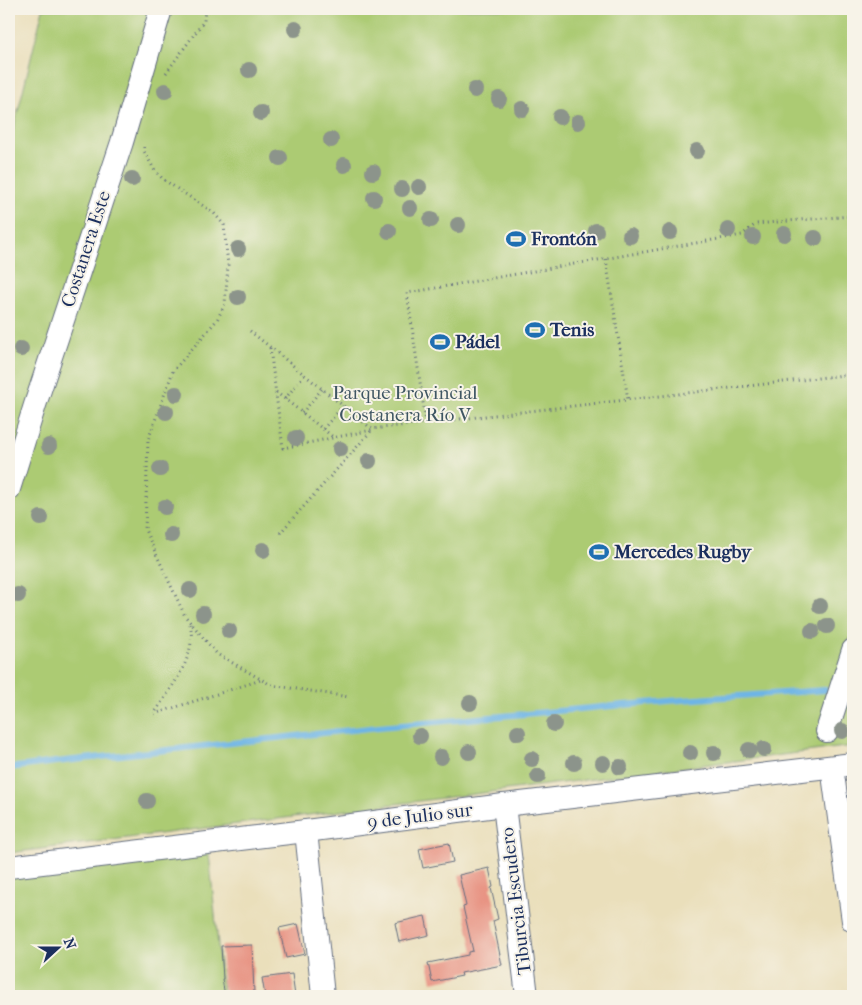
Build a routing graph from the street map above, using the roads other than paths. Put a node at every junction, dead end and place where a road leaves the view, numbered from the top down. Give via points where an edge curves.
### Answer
1 (161, 9) edge
2 (9, 489) edge
3 (853, 650) edge
4 (827, 731) dead end
5 (842, 765) edge
6 (504, 805) junction
7 (306, 831) junction
8 (9, 867) edge
9 (853, 921) edge
10 (323, 996) edge
11 (527, 996) edge

1 - 2 street, Costanera Este via 122,142
3 - 4 street
5 - 6 street, 9 de Julio sur
5 - 9 street
6 - 7 street, 9 de Julio sur
6 - 11 street, Tiburcia Escudero
7 - 8 street, 9 de Julio sur
7 - 10 street

